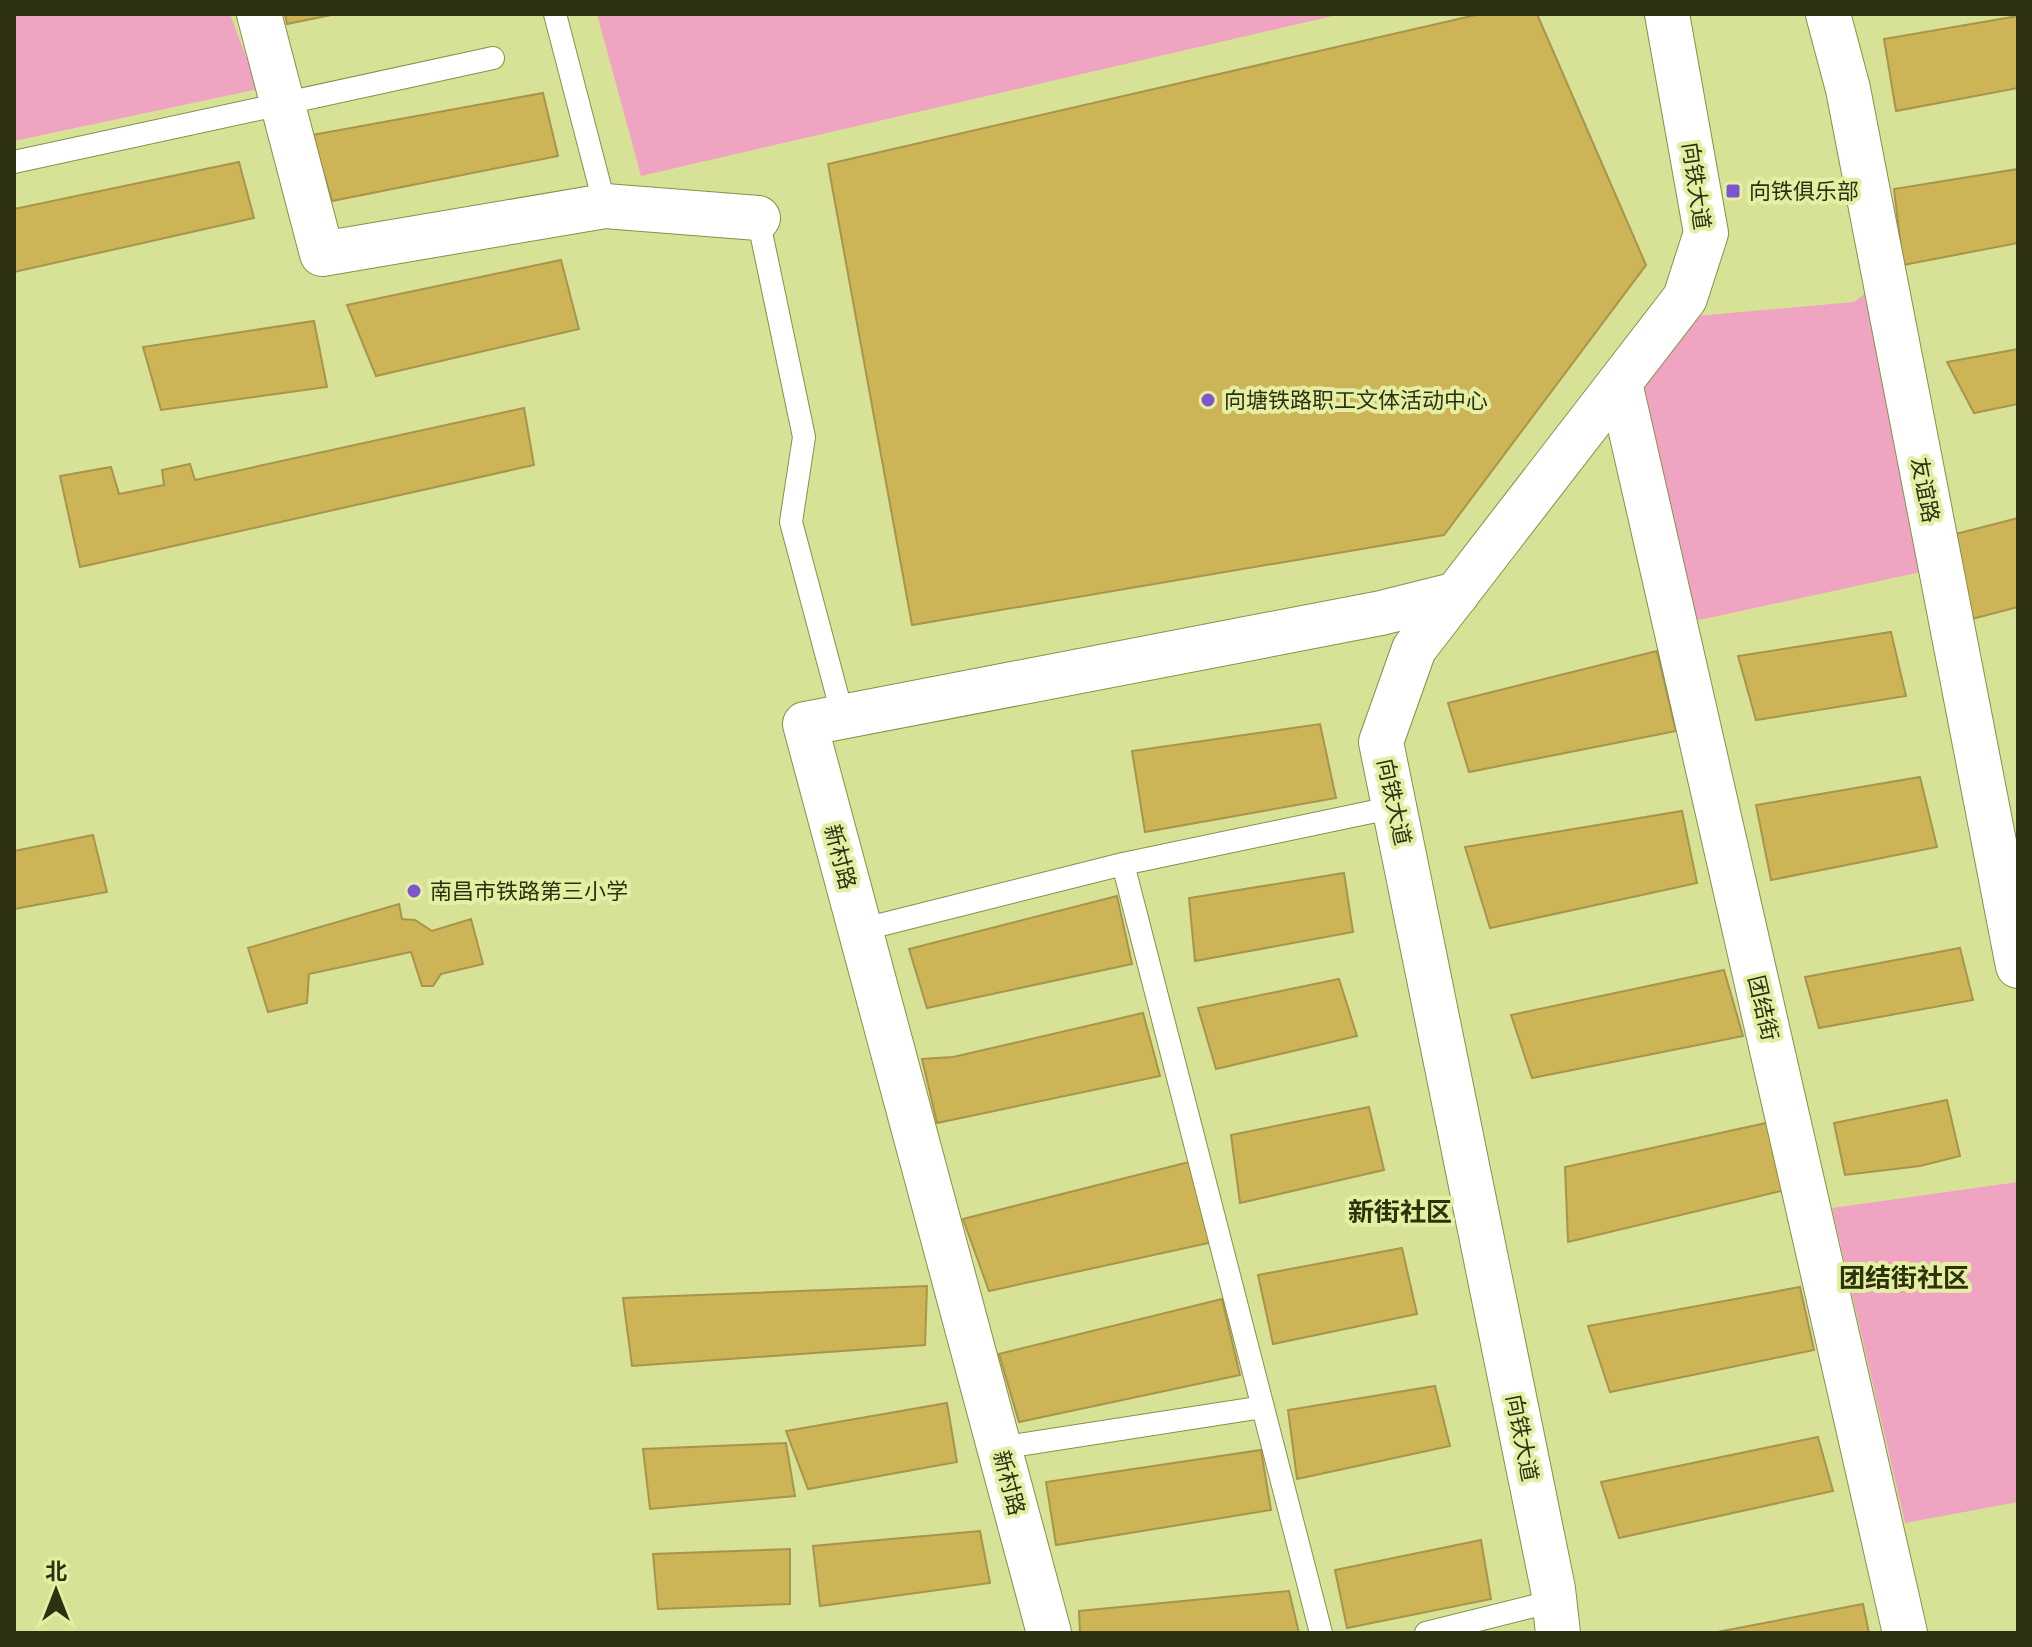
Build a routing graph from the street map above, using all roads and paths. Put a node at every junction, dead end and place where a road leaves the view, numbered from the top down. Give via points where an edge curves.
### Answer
1 (259, 14) edge
2 (555, 14) edge
3 (1667, 14) edge
4 (1828, 14) edge
5 (493, 58) dead end
6 (284, 105) junction
7 (14, 162) edge
8 (605, 206) junction
9 (758, 218) joint
10 (1620, 383) junction
11 (1457, 594) junction
12 (843, 717) junction
13 (1395, 807) junction
14 (1123, 864) junction
15 (860, 930) junction
16 (2018, 966) edge
17 (1263, 1407) junction
18 (999, 1448) junction
19 (1556, 1617) edge
20 (1049, 1633) edge
21 (1321, 1633) edge
22 (1426, 1633) edge
23 (1905, 1633) edge

1 - 6 street
2 - 8 lane
3 - 10 street, 向铁大道 via 1706,233 1685,298
4 - 16 street, 友谊路 via 1848,89
5 - 6 lane
6 - 7 lane
6 - 8 street via 322,254
8 - 9 street
9 - 12 lane via 804,437 791,522
10 - 11 street, 向铁大道
10 - 23 street, 团结街
11 - 12 street, 新村路
11 - 13 street, 向铁大道 via 1414,649 1381,742
12 - 15 street, 新村路 via 805,724
13 - 14 lane
13 - 19 street, 向铁大道
14 - 15 lane
14 - 17 lane
15 - 18 street, 新村路
17 - 18 lane
17 - 21 lane
18 - 20 street, 新村路
19 - 22 lane

